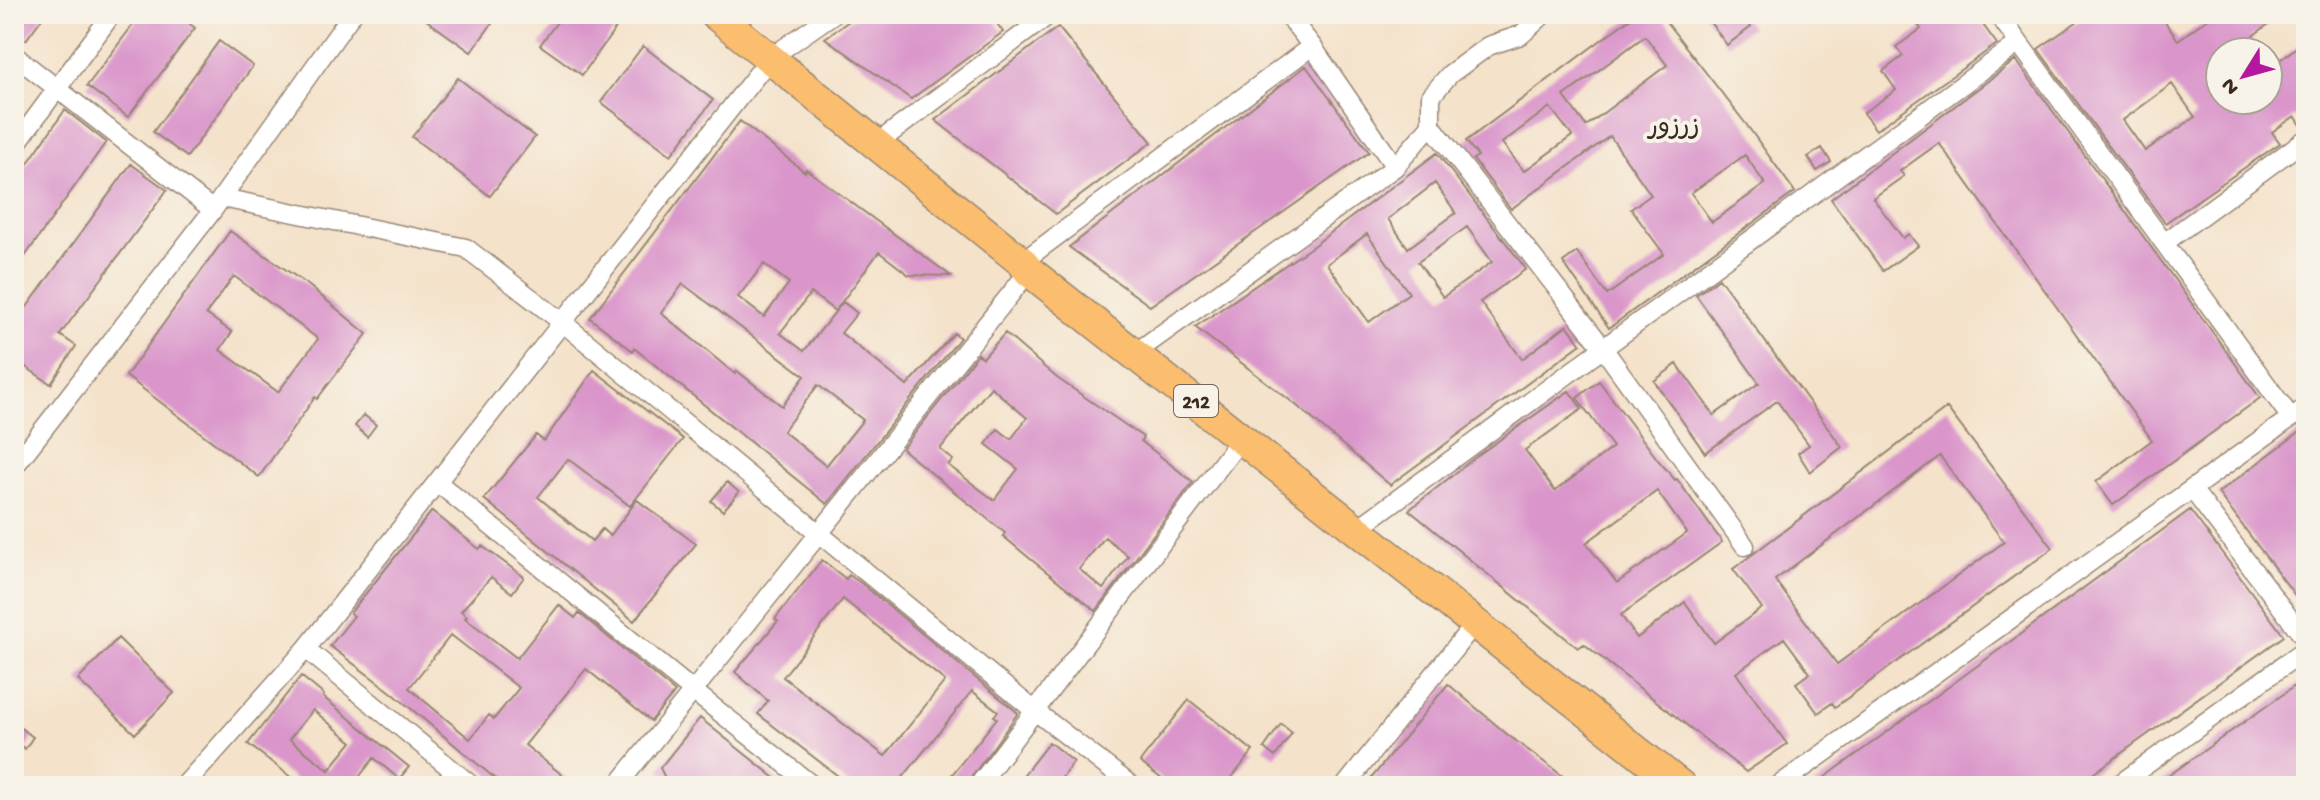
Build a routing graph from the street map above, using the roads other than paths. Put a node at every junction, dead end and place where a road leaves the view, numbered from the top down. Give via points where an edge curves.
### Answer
1 (112, 14) edge
2 (352, 14) edge
3 (715, 14) edge
4 (833, 14) edge
5 (1050, 14) edge
6 (1287, 14) edge
7 (1544, 14) edge
8 (1998, 14) edge
9 (2019, 43) junction
10 (1312, 46) junction
11 (14, 55) edge
12 (770, 58) junction
13 (57, 86) junction
14 (1431, 125) junction
15 (2306, 139) edge
16 (876, 144) junction
17 (14, 147) edge
18 (1395, 167) junction
19 (217, 204) junction
20 (2164, 243) junction
21 (1026, 267) junction
22 (562, 322) junction
23 (1603, 348) junction
24 (1135, 353) junction
25 (2298, 412) edge
26 (1242, 437) junction
27 (14, 467) edge
28 (437, 482) junction
29 (2192, 489) junction
30 (1357, 529) junction
31 (819, 533) junction
32 (1745, 546) dead end
33 (1475, 623) junction
34 (2306, 640) edge
35 (306, 649) junction
36 (2306, 649) edge
37 (693, 691) junction
38 (1035, 711) junction
39 (184, 786) edge
40 (472, 786) edge
41 (617, 786) edge
42 (813, 786) edge
43 (978, 786) edge
44 (1132, 786) edge
45 (1345, 786) edge
46 (1681, 786) edge
47 (1778, 786) edge
48 (2117, 786) edge

1 - 13 street
2 - 19 street
3 - 12 main road, 212
4 - 12 street
5 - 16 street
6 - 10 street
7 - 14 street via 1521,35 1488,46 1450,74 1431,96
8 - 9 street
9 - 20 street
9 - 23 street
10 - 18 street
10 - 21 street
11 - 13 street
12 - 16 main road, 212
12 - 22 street
13 - 17 street
13 - 19 street
14 - 18 street
14 - 23 street
15 - 20 street
16 - 21 main road, 212
18 - 24 street
19 - 22 street via 466,248
19 - 27 street
20 - 25 street
21 - 24 main road, 212
21 - 31 street
22 - 28 street
22 - 31 street
23 - 30 street
23 - 32 street
24 - 26 main road, 212
25 - 29 street
26 - 30 main road, 212
26 - 38 street
28 - 35 street
28 - 37 street
29 - 34 street
29 - 47 street
30 - 33 main road, 212
31 - 37 street
31 - 38 street
33 - 45 street
33 - 46 main road, 212
35 - 39 street
35 - 40 street
36 - 48 street
37 - 41 street
37 - 42 street
38 - 43 street
38 - 44 street

